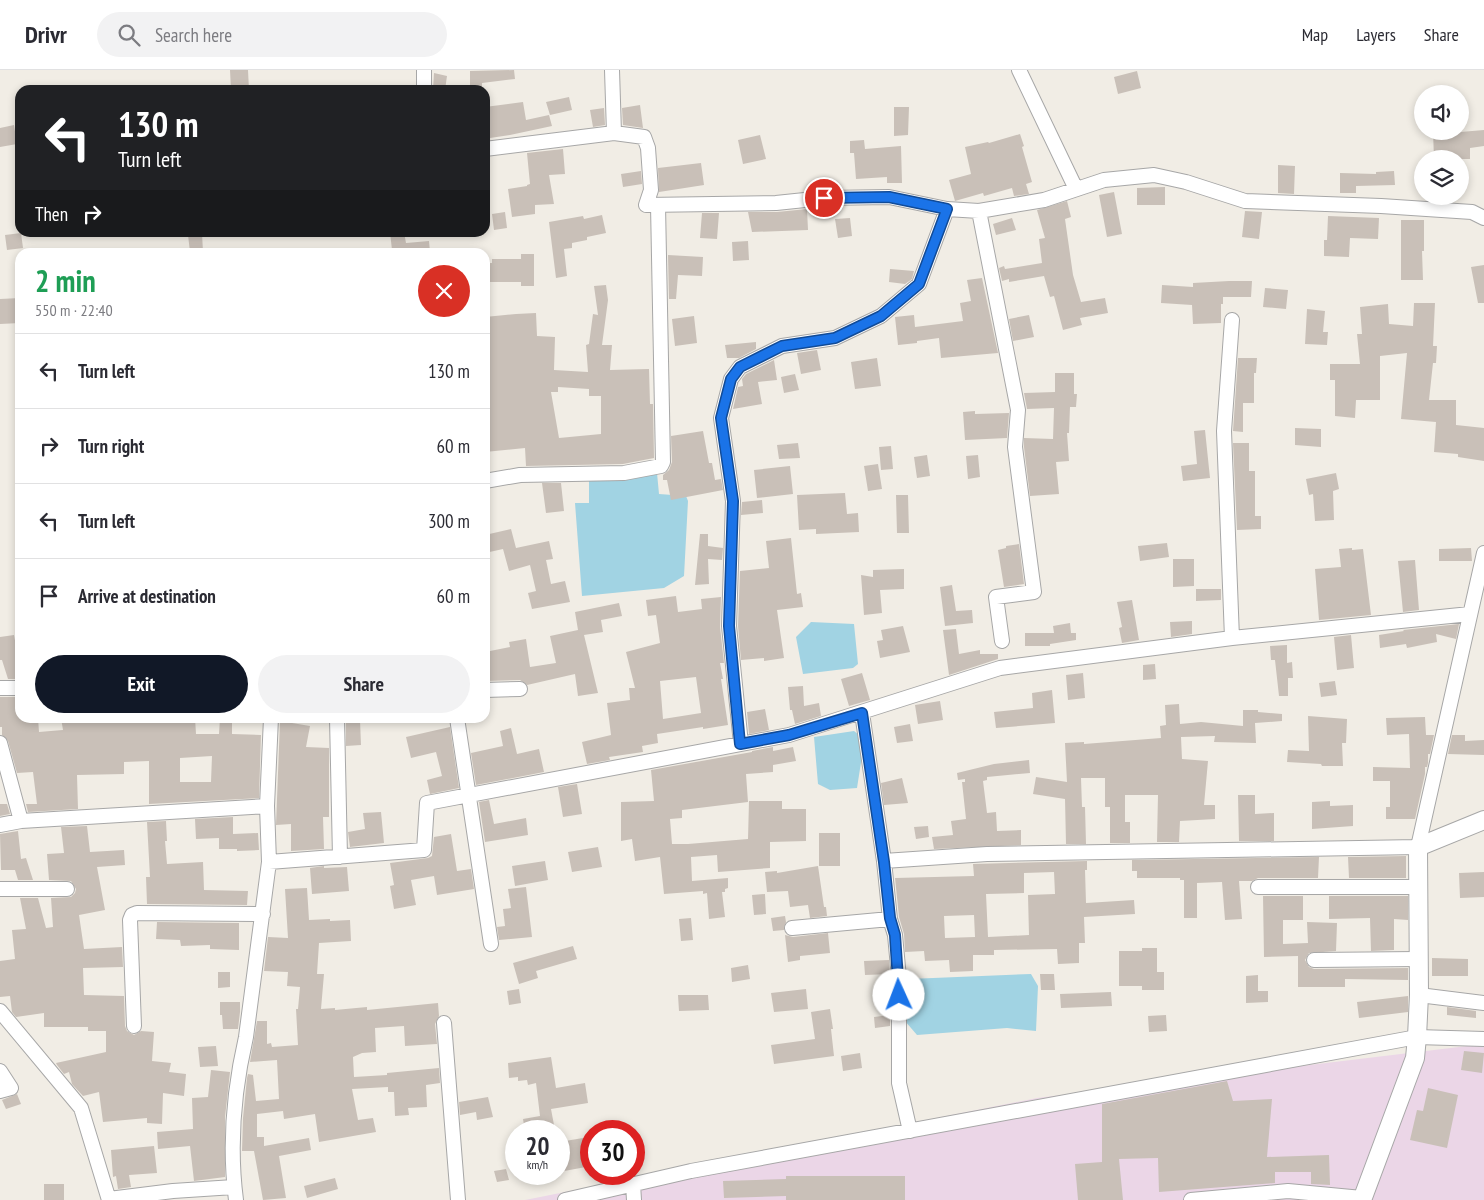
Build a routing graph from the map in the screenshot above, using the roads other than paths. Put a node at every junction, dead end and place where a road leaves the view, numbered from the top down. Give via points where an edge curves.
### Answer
1 (424, 70) edge
2 (612, 70) edge
3 (1019, 70) edge
4 (424, 85) edge
5 (614, 133) junction
6 (490, 148) edge
7 (1076, 189) junction
8 (658, 205) junction
9 (947, 209) junction
10 (979, 211) junction
11 (1484, 218) edge
12 (1232, 320) dead end
13 (490, 480) edge
14 (1483, 561) edge
15 (1470, 614) junction
16 (1232, 638) junction
17 (1002, 640) dead end
18 (0, 688) edge
19 (15, 688) edge
20 (520, 689) dead end
21 (490, 690) edge
22 (862, 713) junction
23 (271, 723) edge
24 (337, 723) edge
25 (458, 723) edge
26 (0, 743) edge
27 (740, 744) junction
28 (470, 796) junction
29 (267, 806) junction
30 (1484, 820) edge
31 (21, 821) junction
32 (0, 825) edge
33 (1418, 847) junction
34 (340, 857) junction
35 (269, 862) junction
36 (884, 862) junction
37 (1258, 887) dead end
38 (1418, 887) junction
39 (67, 889) dead end
40 (0, 890) edge
41 (263, 914) junction
42 (890, 918) junction
43 (792, 928) dead end
44 (491, 944) dead end
45 (1418, 959) junction
46 (1314, 960) dead end
47 (1419, 995) junction
48 (1484, 1003) edge
49 (0, 1010) edge
50 (444, 1023) dead end
51 (134, 1026) dead end
52 (1417, 1037) junction
53 (1484, 1039) edge
54 (0, 1072) edge
55 (0, 1091) edge
56 (910, 1131) junction
57 (645, 1181) edge
58 (629, 1185) edge
59 (633, 1185) edge
60 (235, 1194) edge
61 (1362, 1199) edge
62 (109, 1200) edge
63 (458, 1200) edge
64 (565, 1200) edge
65 (634, 1200) edge
66 (1191, 1200) edge

1 - 4 street
2 - 5 street
3 - 7 street
5 - 6 street
5 - 8 street via 644,137 648,148 651,190 646,205
7 - 10 street via 1044,200
7 - 11 street via 1104,180 1154,175 1245,201 1472,212
8 - 9 street via 889,197
8 - 13 street via 661,466 624,473 520,475
9 - 10 street
9 - 27 street via 919,284 881,316 835,338 782,346 740,367 731,379 721,418 733,501 729,626
10 - 17 street via 1018,410 1015,447 1034,592 996,597
12 - 16 street via 1224,431
14 - 15 street
15 - 16 street
15 - 33 street
16 - 22 street via 1000,668
18 - 19 street
20 - 21 street
22 - 27 street via 789,735
22 - 36 street
23 - 29 street
24 - 34 street
25 - 28 street
26 - 31 street
27 - 28 street
28 - 34 street via 427,803 424,850
28 - 44 street
29 - 31 street
29 - 35 street
30 - 33 street
31 - 32 street
33 - 36 street via 987,854
33 - 38 street
34 - 35 street
35 - 41 street
36 - 42 street
37 - 38 street
38 - 45 street
39 - 40 street
41 - 51 street via 132,915 130,954
41 - 60 street via 234,1126
42 - 43 street
42 - 56 street via 899,978 899,1083
45 - 46 street
45 - 47 street
47 - 48 street
47 - 52 street
49 - 62 street via 81,1108
50 - 63 street
52 - 53 street
52 - 56 street
52 - 61 street via 1415,1058
54 - 55 street via 10,1088
56 - 57 street
58 - 64 street
59 - 65 street
60 - 62 street via 173,1192
61 - 66 street via 1288,1191

